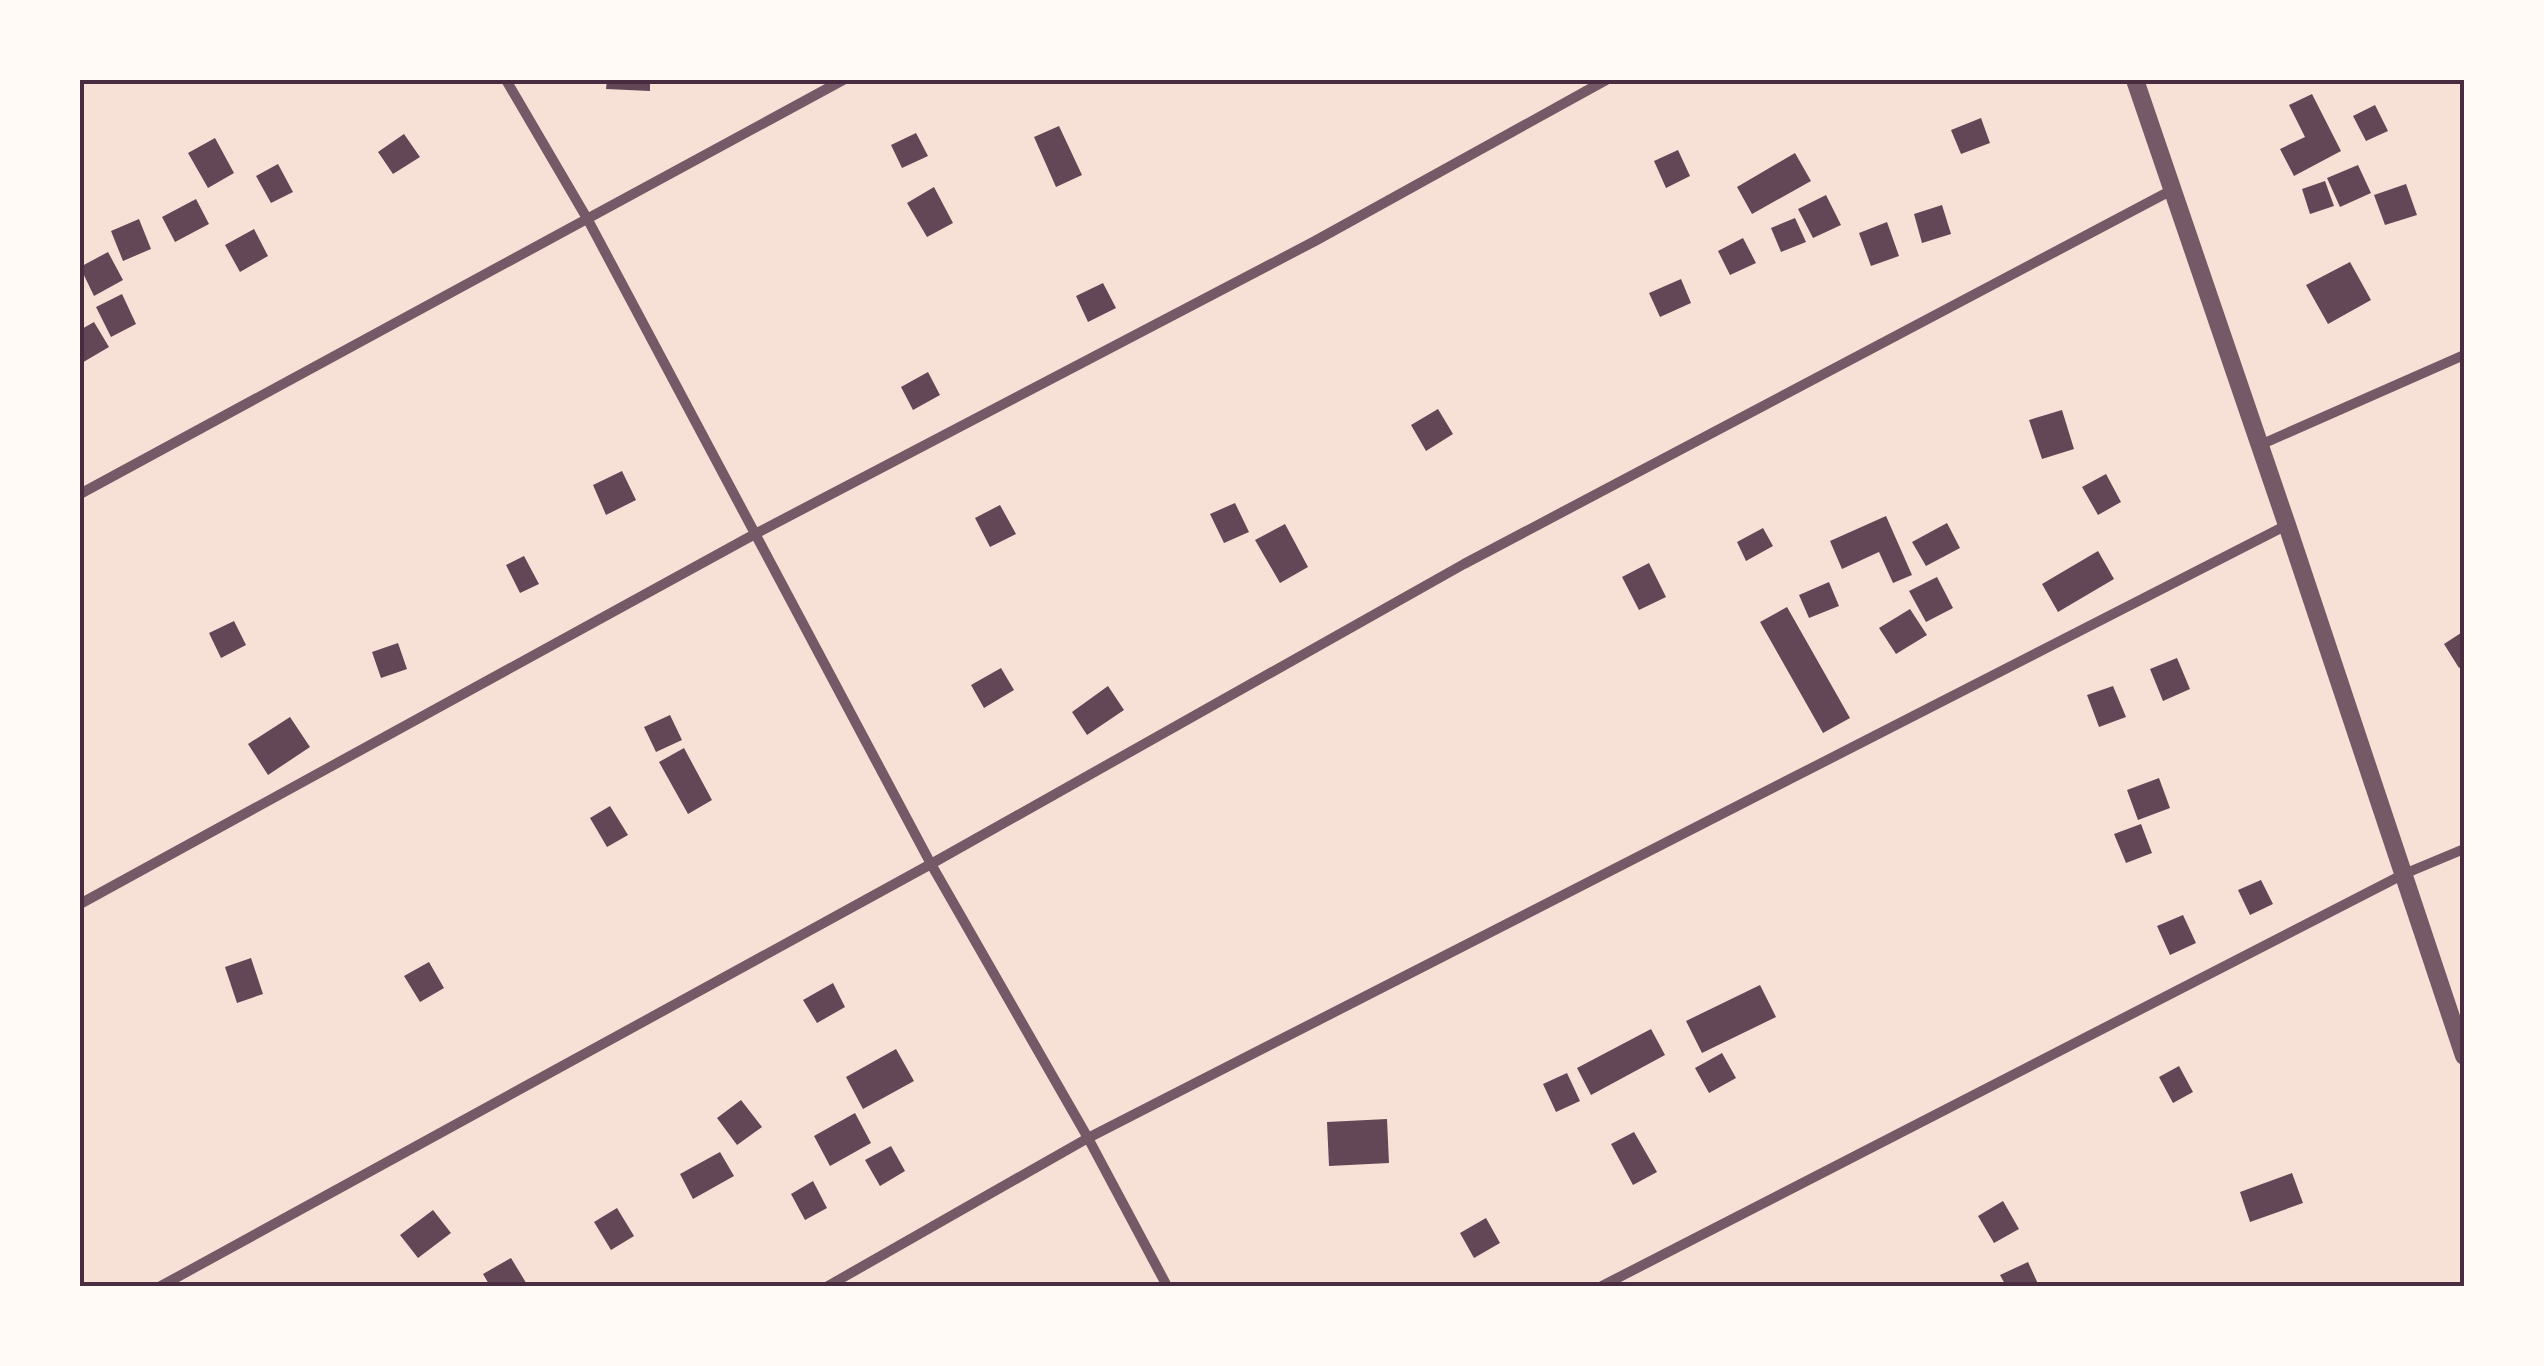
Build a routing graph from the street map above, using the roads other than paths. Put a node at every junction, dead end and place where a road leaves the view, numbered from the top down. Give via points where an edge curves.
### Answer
1 (506, 80) edge
2 (843, 80) edge
3 (1606, 80) edge
4 (2134, 80) edge
5 (2172, 190) junction
6 (588, 220) junction
7 (2464, 355) edge
8 (2260, 446) junction
9 (80, 494) edge
10 (2287, 524) junction
11 (754, 534) junction
12 (2464, 849) edge
13 (931, 864) junction
14 (2404, 874) junction
15 (80, 904) edge
16 (2464, 1056) edge
17 (1088, 1138) junction
18 (162, 1286) edge
19 (828, 1286) edge
20 (1166, 1286) edge
21 (1602, 1286) edge

1 - 6 street
2 - 6 street
3 - 11 street
4 - 5 street
5 - 8 street
5 - 13 street via 1464,564
6 - 9 street
6 - 11 street
7 - 8 street
8 - 10 street
10 - 14 street
10 - 17 street
11 - 13 street
11 - 15 street
12 - 14 street
13 - 17 street
13 - 18 street
14 - 16 street
14 - 21 street
17 - 19 street
17 - 20 street

